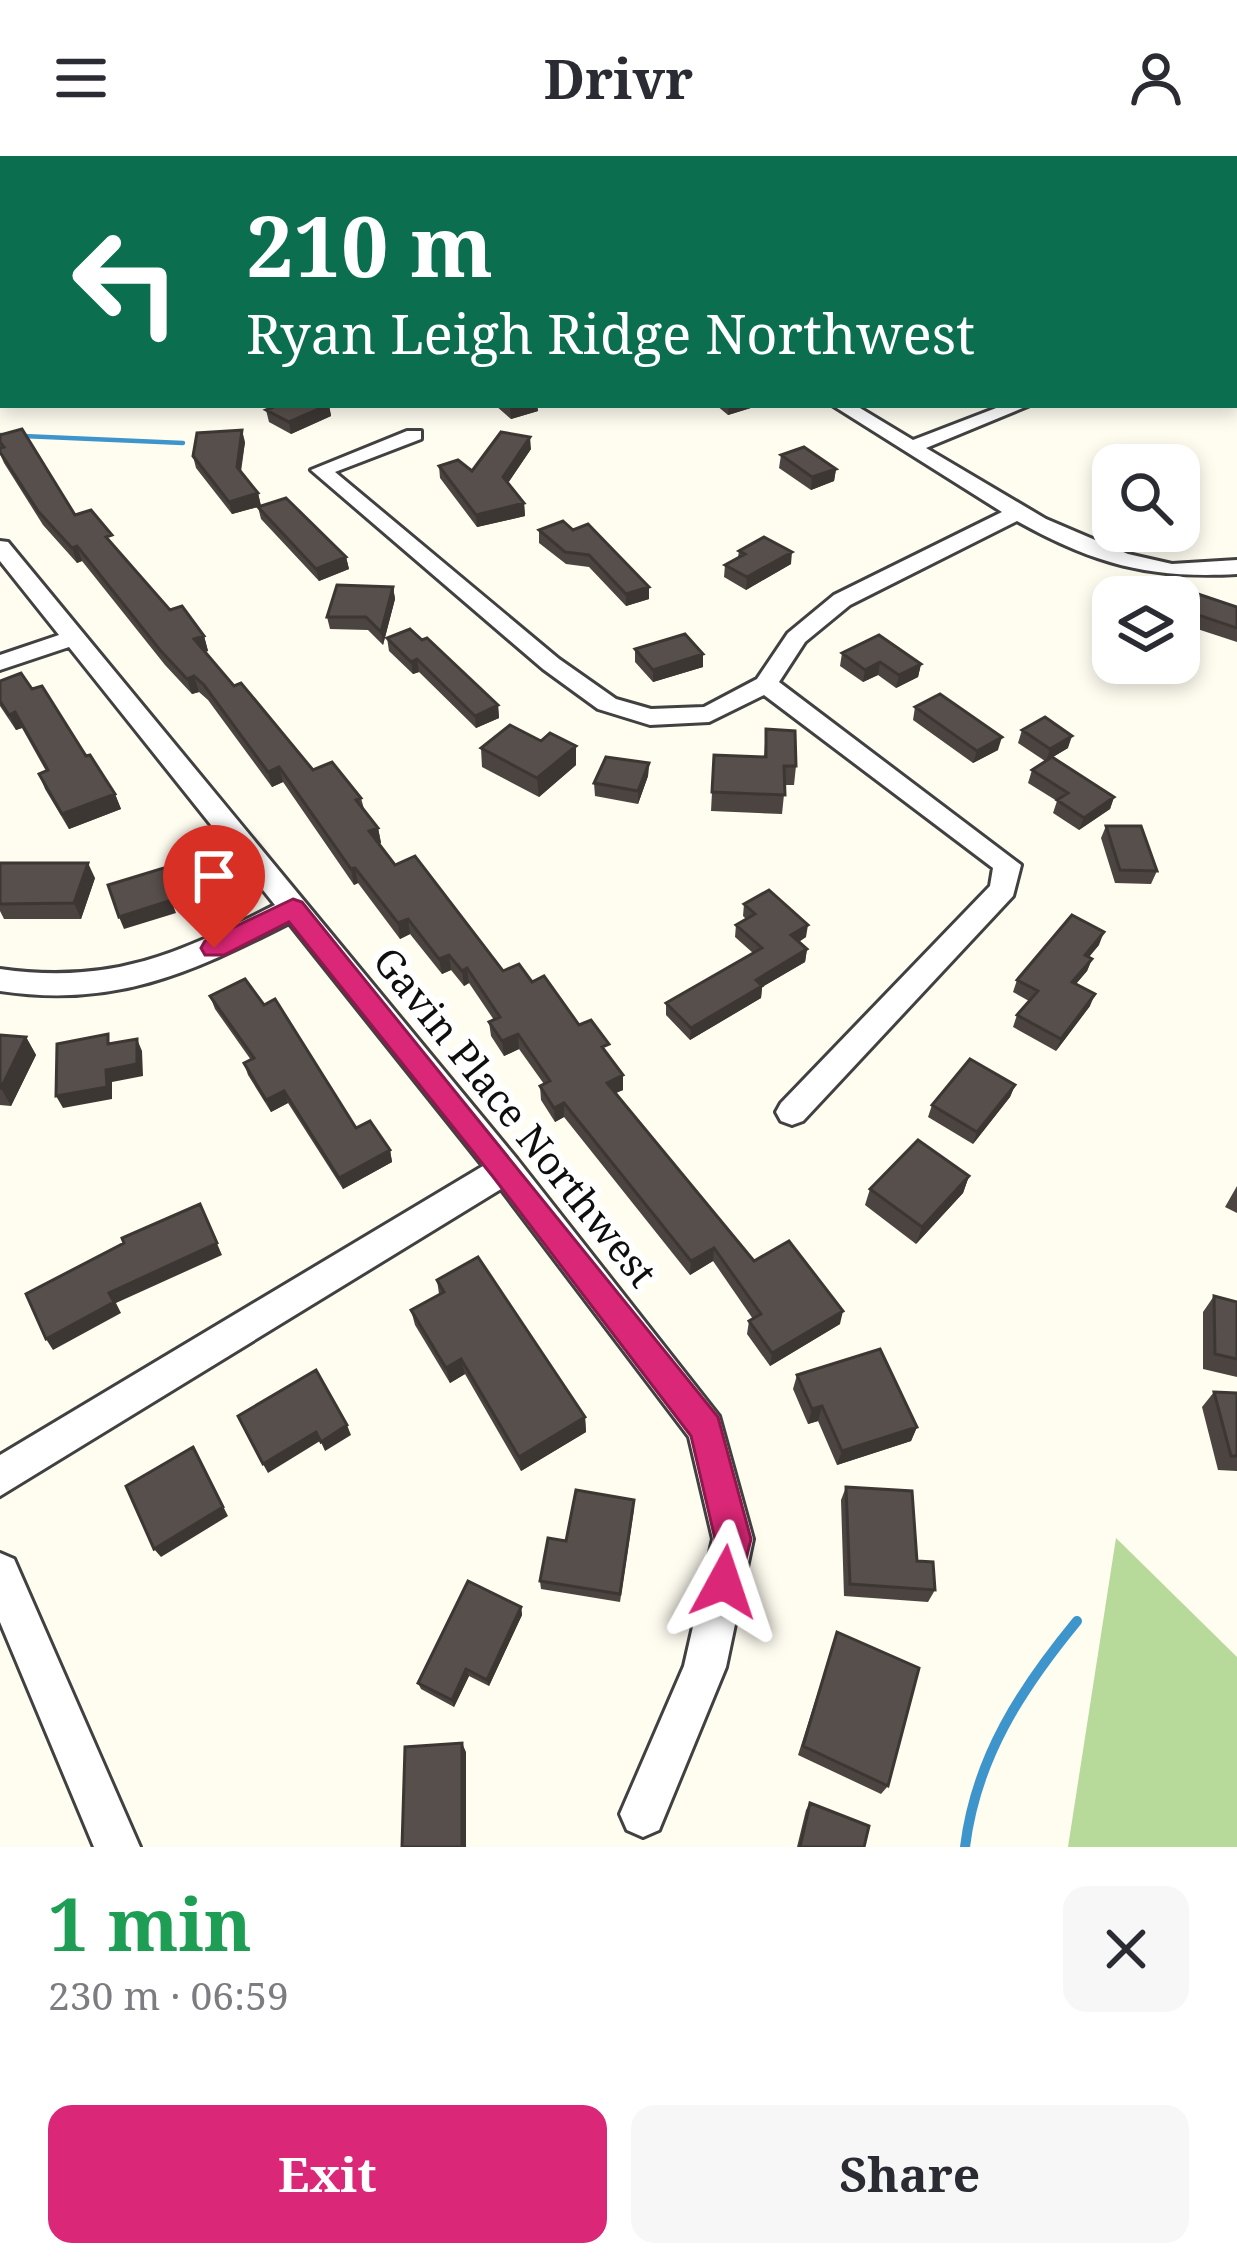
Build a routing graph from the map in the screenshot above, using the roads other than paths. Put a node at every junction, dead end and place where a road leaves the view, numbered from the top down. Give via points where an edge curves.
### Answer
1 (846, 408) edge
2 (1013, 408) edge
3 (414, 435) dead end
4 (913, 447) junction
5 (1020, 511) junction
6 (0, 547) edge
7 (1237, 567) edge
8 (74, 638) junction
9 (0, 663) edge
10 (766, 684) junction
11 (293, 908) junction
12 (0, 980) edge
13 (792, 1112) dead end
14 (505, 1169) junction
15 (0, 1477) edge
16 (0, 1573) edge
17 (643, 1814) dead end
18 (117, 1847) edge

1 - 4 street
2 - 4 street
3 - 10 street via 321,470 607,704 650,716 709,714
4 - 5 street
5 - 7 street via 1127,562 1168,571
5 - 10 street via 842,600 796,638
6 - 8 street, Gavin Place Northwest
8 - 9 street
8 - 11 street, Gavin Place Northwest
10 - 13 street via 1007,865 1003,889
11 - 12 street via 175,968 108,987
11 - 14 street, Gavin Place Northwest
14 - 15 street
14 - 17 street, Gavin Place Northwest via 706,1429 733,1539 705,1667
16 - 18 street

